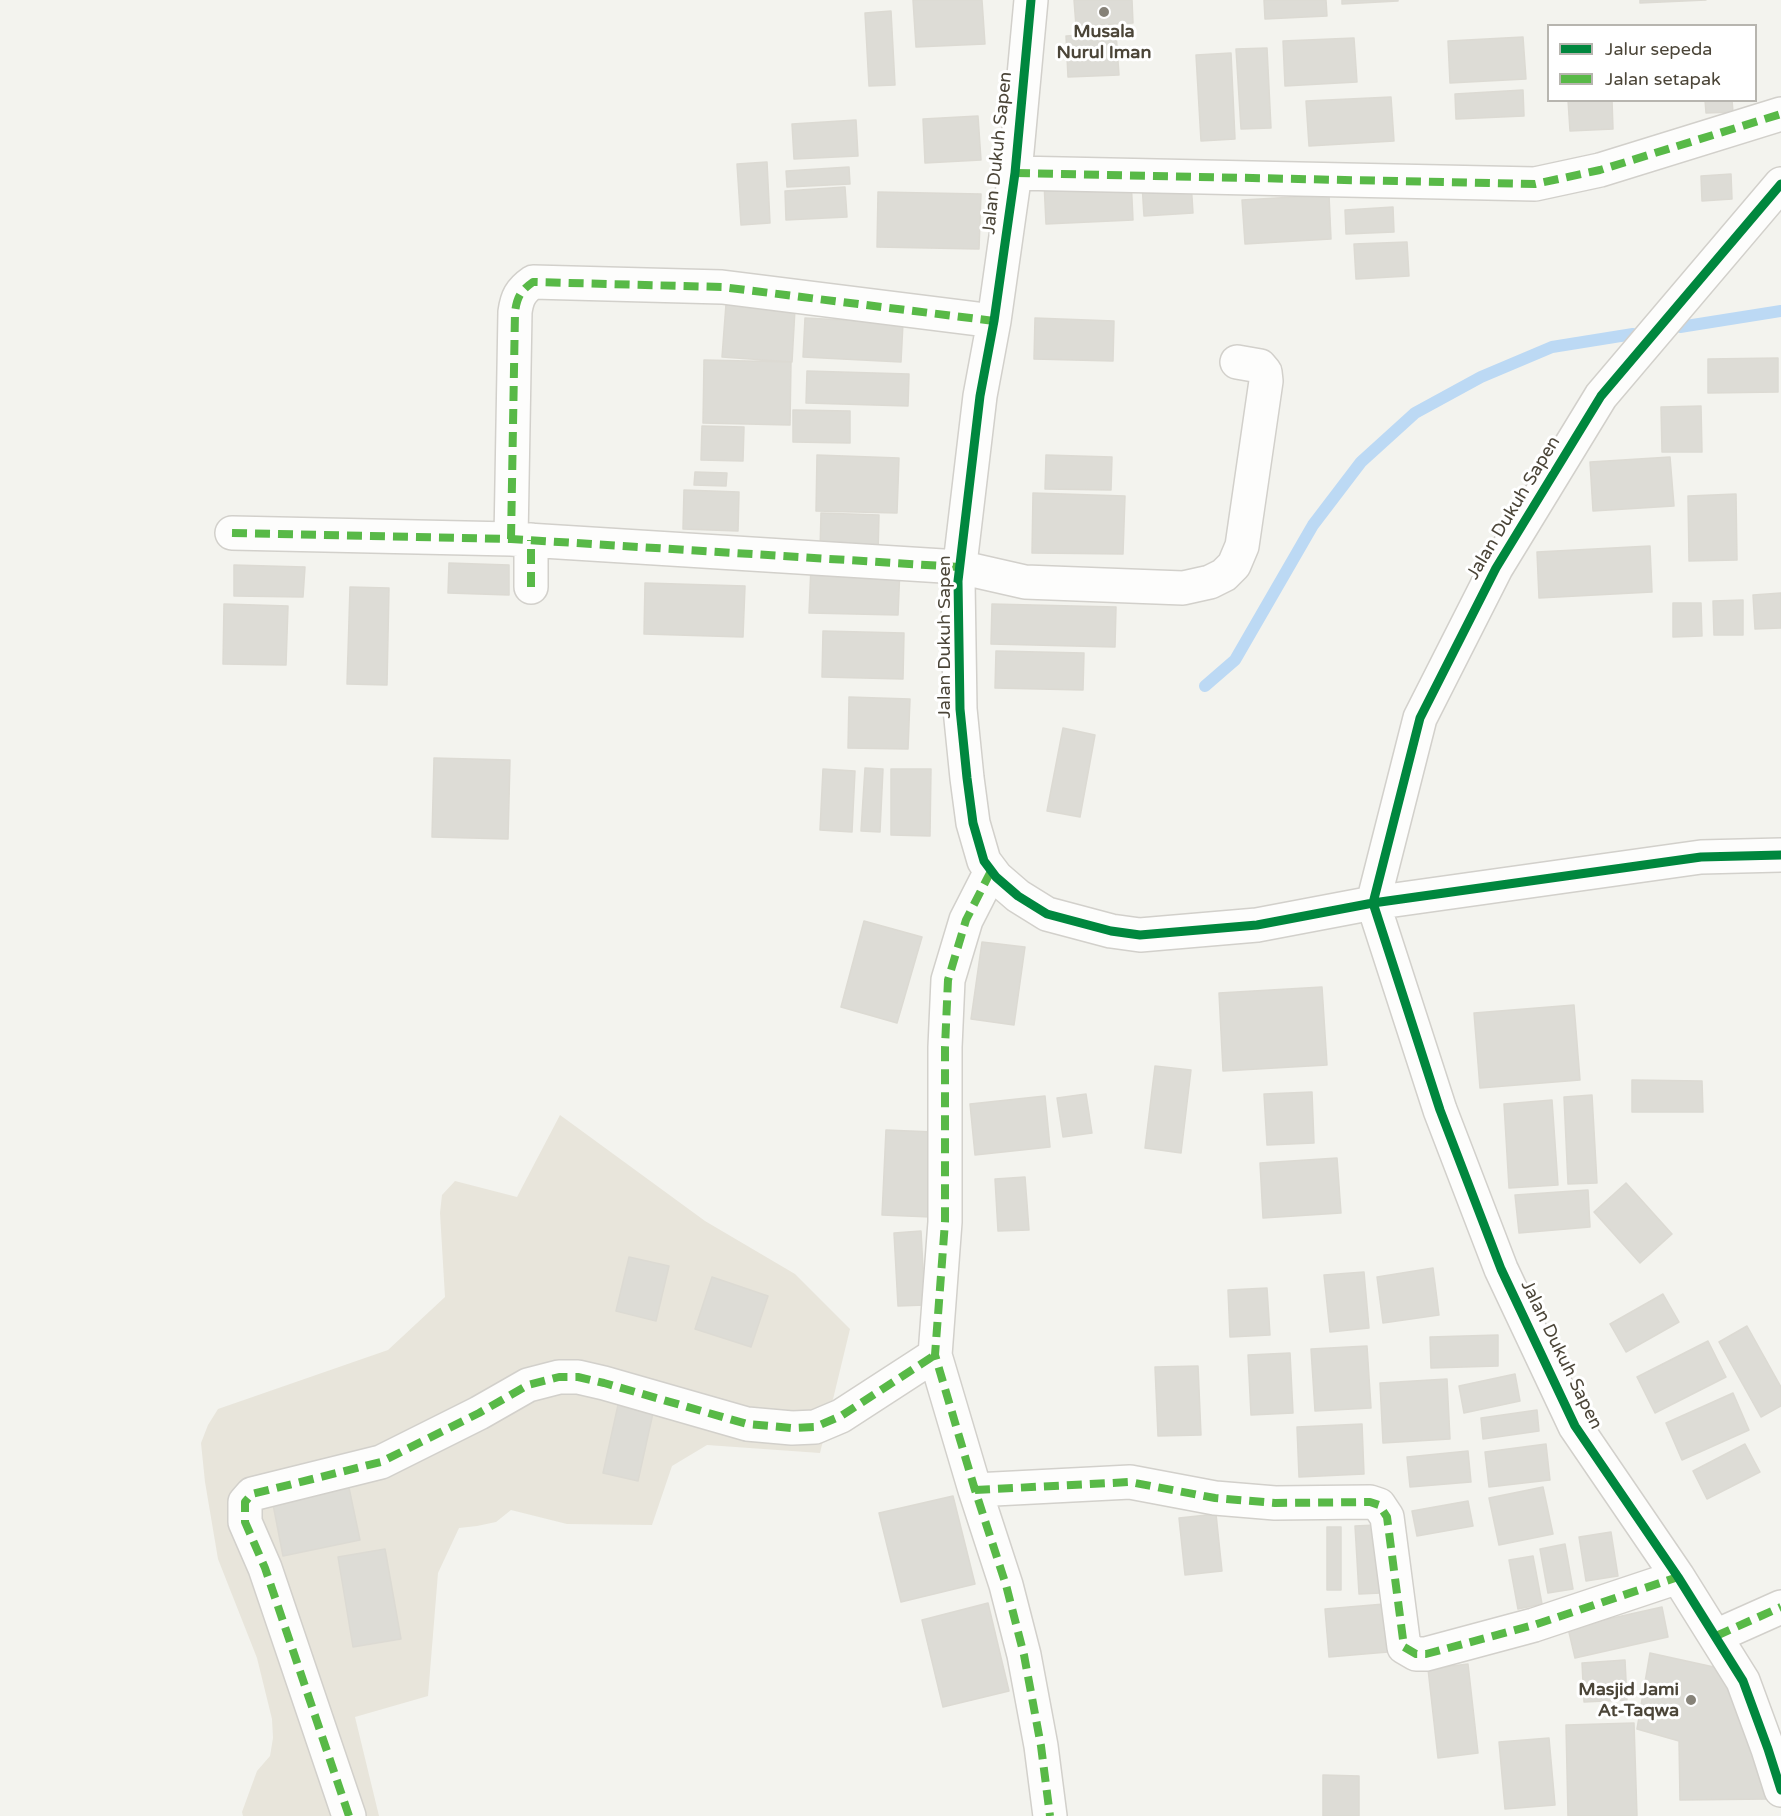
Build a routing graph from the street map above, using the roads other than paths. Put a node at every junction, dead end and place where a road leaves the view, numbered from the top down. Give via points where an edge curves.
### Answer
1 (1030, 0) edge
2 (1781, 114) edge
3 (1015, 172) junction
4 (1781, 184) edge
5 (994, 321) junction
6 (1237, 362) dead end
7 (232, 533) dead end
8 (521, 539) junction
9 (959, 567) junction
10 (531, 587) dead end
11 (1781, 855) edge
12 (991, 871) junction
13 (1373, 903) junction
14 (935, 1355) junction
15 (975, 1490) junction
16 (1678, 1577) junction
17 (1781, 1607) edge
18 (1716, 1636) junction
19 (1781, 1790) edge
20 (349, 1816) edge
21 (1050, 1816) edge

1 - 3 street, Jalan Dukuh Sapen
2 - 3 street via 1599,170 1535,184
3 - 5 street, Jalan Dukuh Sapen
4 - 13 street, Jalan Dukuh Sapen via 1601,396 1496,567 1420,718
5 - 8 street via 722,287 532,282 517,297 515,312
5 - 9 street, Jalan Dukuh Sapen via 980,396
6 - 9 street via 1260,366 1266,381 1242,546 1234,565 1224,575 1200,585 1163,588 1025,582
7 - 8 street
8 - 9 street
8 - 10 street
9 - 12 street, Jalan Dukuh Sapen via 960,709 966,778 973,823 984,861
11 - 13 street via 1701,857
12 - 13 street, Jalan Dukuh Sapen via 1018,896 1047,914 1111,932 1140,935 1257,925
12 - 14 street via 966,920 948,980 945,1222
13 - 16 street, Jalan Dukuh Sapen via 1440,1110 1501,1269 1575,1426
14 - 15 street
14 - 20 street via 841,1416 815,1427 747,1424 604,1383 559,1377 528,1385 381,1462 252,1494 245,1502 245,1522
15 - 16 street via 1131,1482 1215,1498 1379,1505 1387,1517 1404,1647 1416,1653 1426,1654 1534,1625
15 - 21 street via 1024,1655
16 - 18 street, Jalan Dukuh Sapen
17 - 18 street
18 - 19 street, Jalan Dukuh Sapen via 1743,1681

